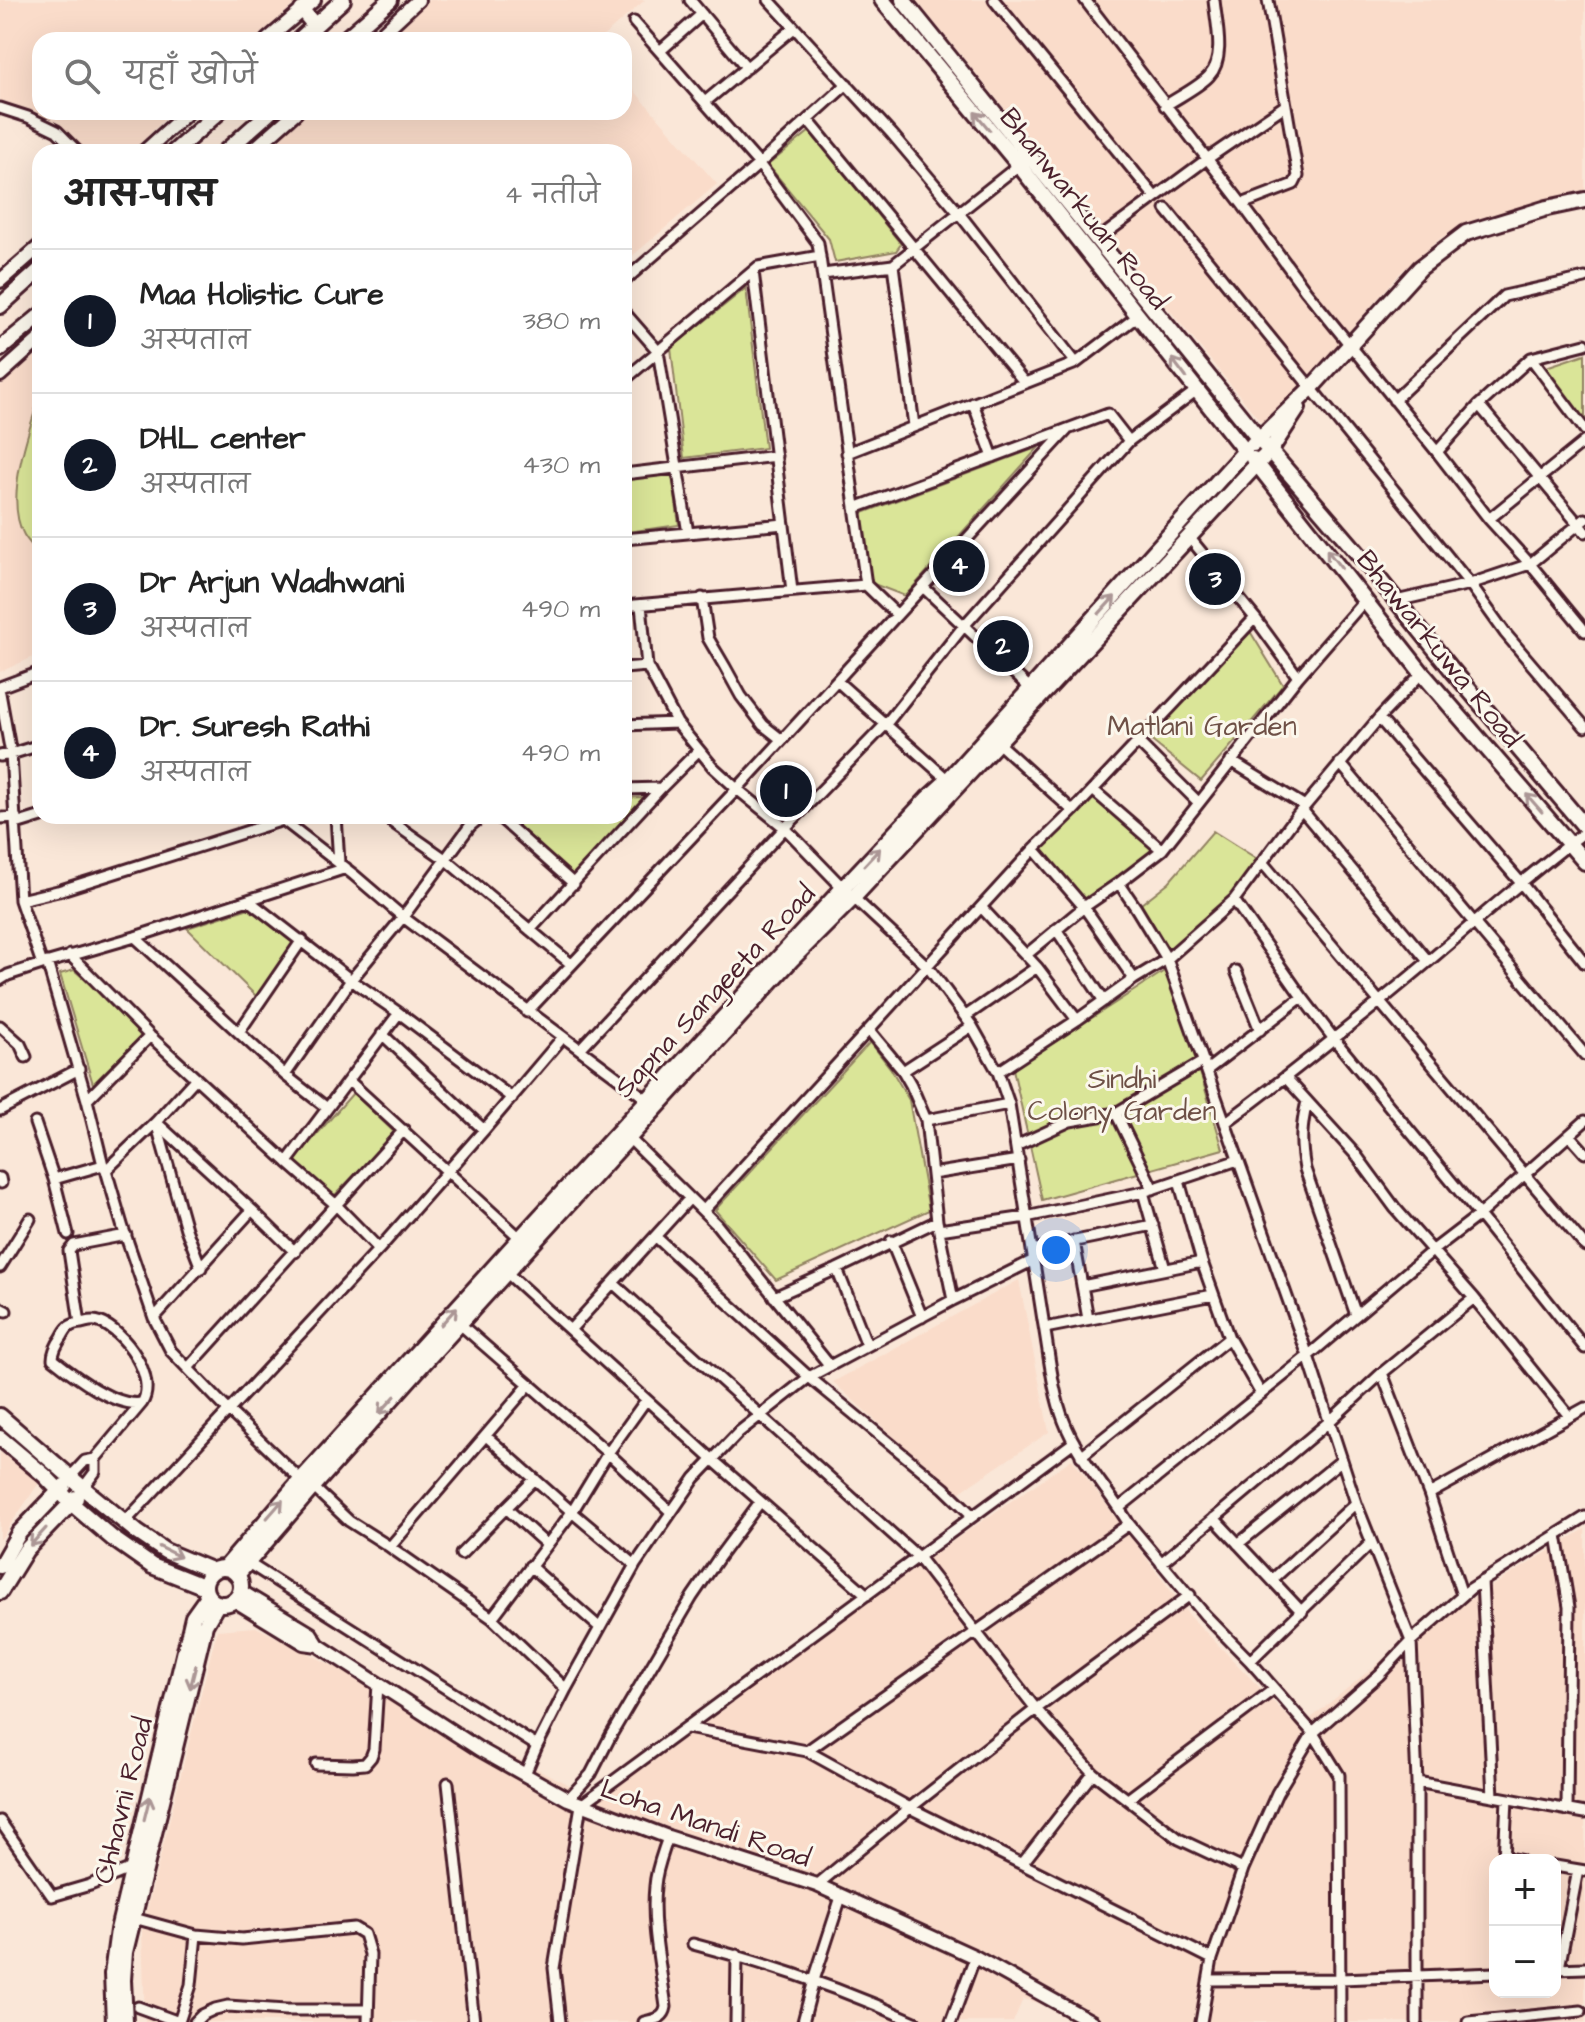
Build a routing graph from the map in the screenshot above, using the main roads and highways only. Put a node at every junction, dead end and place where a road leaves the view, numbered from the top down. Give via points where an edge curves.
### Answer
1 (343, 0) edge
2 (390, 0) edge
3 (882, 0) edge
4 (903, 0) edge
5 (308, 5) edge
6 (315, 26) junction
7 (308, 32) edge
8 (353, 32) edge
9 (210, 120) edge
10 (261, 120) edge
11 (183, 144) edge
12 (234, 144) edge
13 (1585, 200) edge
14 (32, 277) edge
15 (0, 306) edge
16 (32, 323) edge
17 (0, 349) edge
18 (1311, 388) junction
19 (1259, 439) junction
20 (1245, 451) junction
21 (1270, 451) junction
22 (1257, 464) junction
23 (1035, 693) junction
24 (1585, 829) edge
25 (1585, 862) edge
26 (848, 893) junction
27 (652, 1104) junction
28 (0, 1416) edge
29 (0, 1438) edge
30 (71, 1476) junction
31 (307, 1484) junction
32 (83, 1488) junction
33 (59, 1491) junction
34 (71, 1503) junction
35 (0, 1566) edge
36 (225, 1571) junction
37 (0, 1592) edge
38 (210, 1595) junction
39 (127, 1916) junction
40 (118, 1993) junction
41 (114, 2022) edge
42 (125, 2022) edge

1 - 6 main road
2 - 8 main road
20 -> 3 main road, Bhanwarkuan Road
4 - 19 main road, Bhanwarkuan Road
5 - 6 main road
6 - 7 main road
9 - 11 main road
10 - 12 main road
13 - 18 main road via 1466,233 1420,268
14 - 15 main road
16 - 17 main road
18 - 19 main road, Sapna Sangeeta Road
18 - 21 main road, Sapna Sangeeta Road
19 - 20 main road, Sapna Sangeeta Road
19 - 21 main road, Bhanwarkuan Road
20 - 22 main road, Bhawarkuwa Road
23 -> 20 main road, Sapna Sangeeta Road
21 - 22 main road, Sapna Sangeeta Road
21 - 24 main road, Bhawarkuwa Road
22 - 23 main road, Sapna Sangeeta Road
25 -> 22 main road, Bhawarkuwa Road via 1422,673
26 -> 23 main road, Sapna Sangeeta Road via 927,799
23 - 26 main road, Sapna Sangeeta Road via 998,743
26 - 27 main road, Sapna Sangeeta Road
31 -> 27 main road, Sapna Sangeeta Road via 520,1238
27 -> 31 main road, Sapna Sangeeta Road via 629,1138
28 - 30 main road
29 - 33 main road
30 - 32 main road
30 - 33 main road
36 -> 31 main road, Sapna Sangeeta Road
31 - 36 main road, Sapna Sangeeta Road via 248,1563
32 - 34 main road
32 -> 36 main road via 165,1551
33 - 34 main road
33 - 35 main road via 19,1533
34 -> 37 main road via 26,1550
34 - 38 main road via 152,1566
36 - 38 main road via 208,1575
36 - 38 main road via 241,1582 237,1595 224,1604
38 -> 39 main road, Chhavni Road
39 -> 38 main road, Chhavni Road via 132,1868 193,1617
39 - 40 main road, Chhavni Road via 112,1974
40 - 41 main road, Chhavni Road
40 - 42 main road, Chhavni Road

